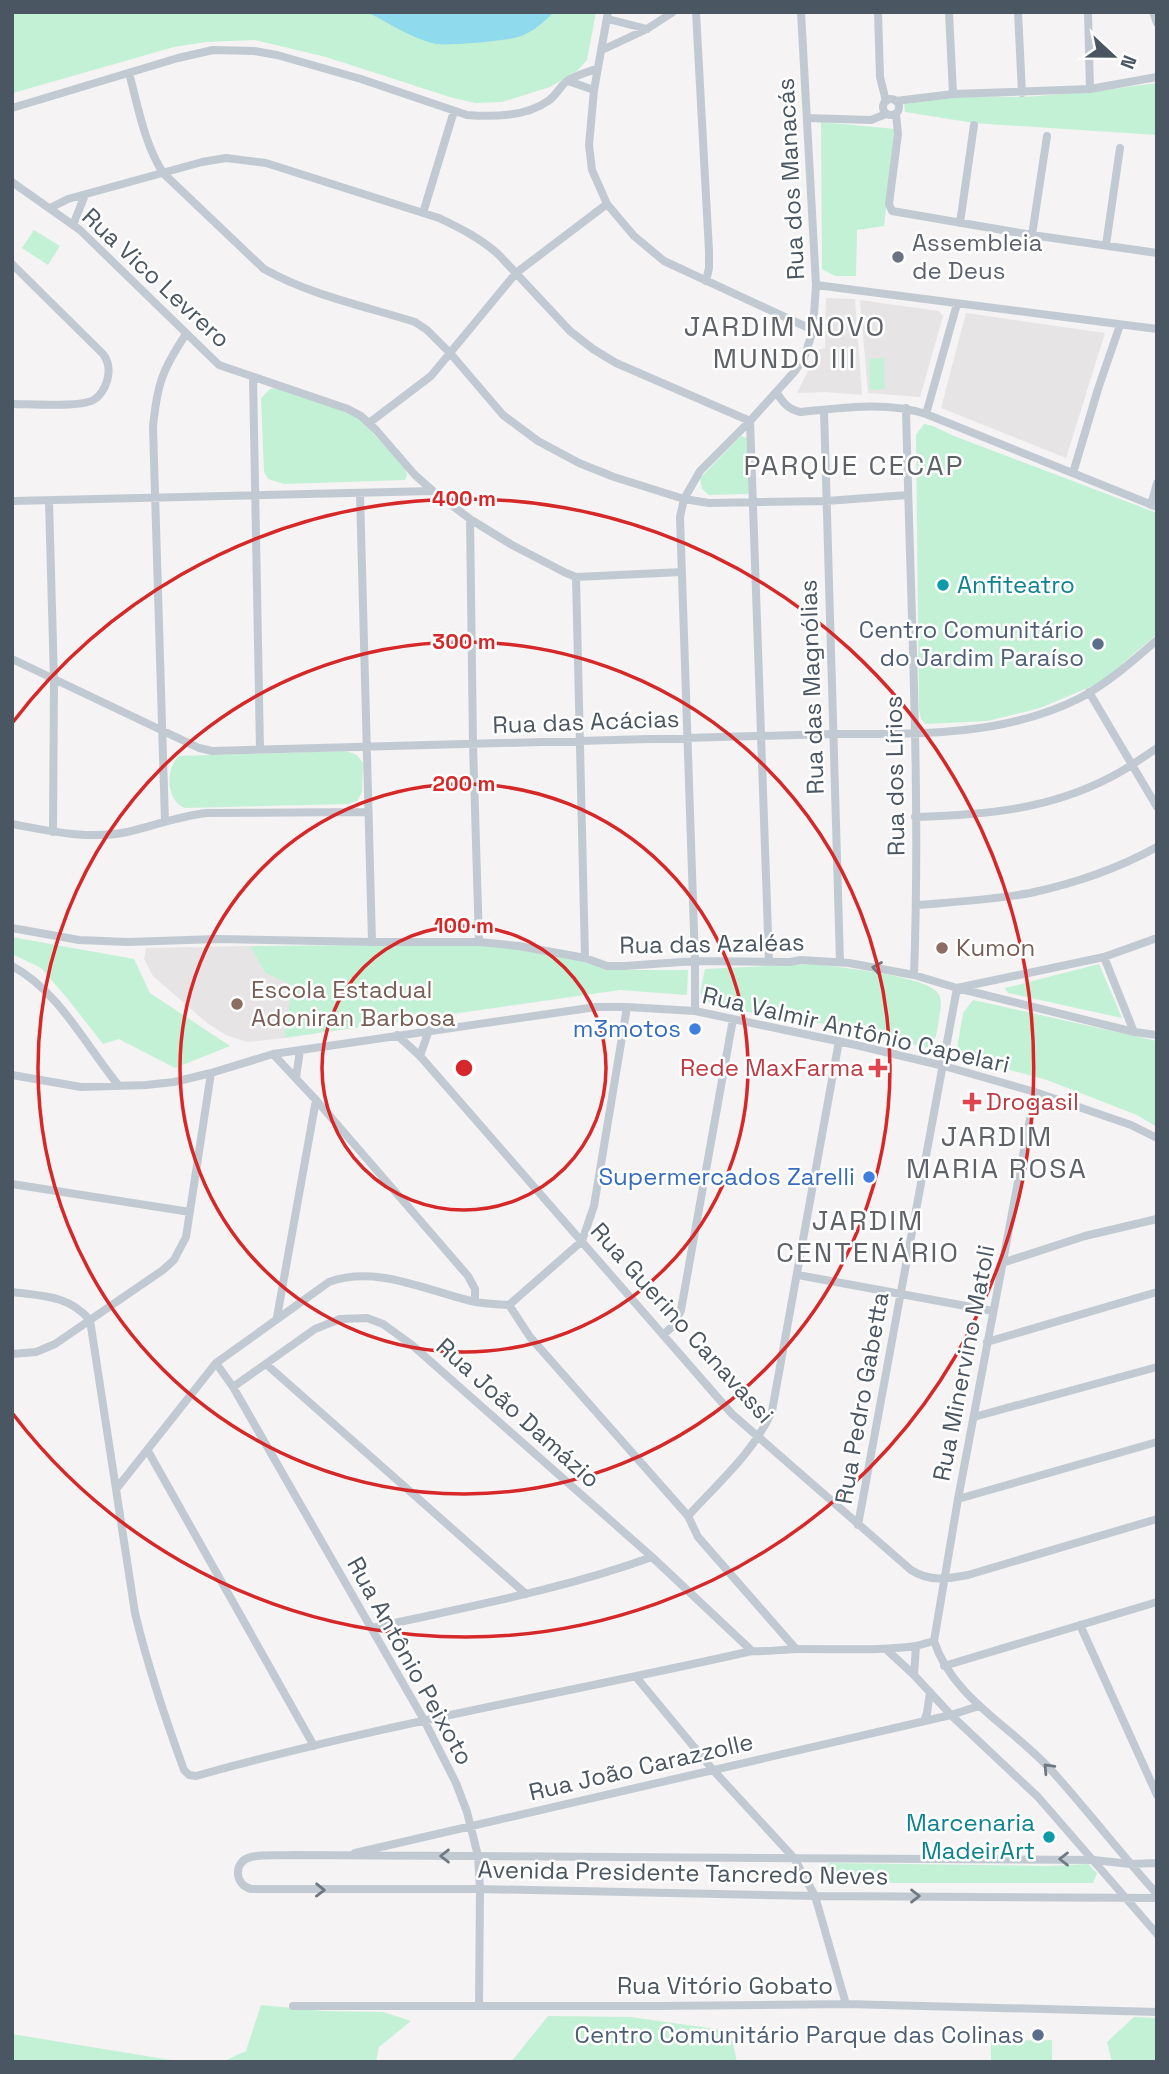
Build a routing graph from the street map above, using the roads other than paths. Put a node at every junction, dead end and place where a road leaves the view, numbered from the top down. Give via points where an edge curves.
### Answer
1 (673, 12) edge
2 (696, 12) edge
3 (801, 12) edge
4 (877, 12) edge
5 (949, 12) edge
6 (1018, 12) edge
7 (1088, 12) edge
8 (1153, 12) edge
9 (608, 15) edge
10 (1157, 23) edge
11 (647, 29) junction
12 (602, 50) junction
13 (598, 68) junction
14 (129, 73) junction
15 (1157, 77) edge
16 (568, 80) junction
17 (1090, 89) junction
18 (594, 90) junction
19 (1021, 93) junction
20 (953, 94) junction
21 (886, 101) junction
22 (896, 101) junction
23 (12, 108) edge
24 (454, 111) junction
25 (886, 114) junction
26 (895, 114) junction
27 (807, 118) junction
28 (974, 125) dead end
29 (1046, 136) dead end
30 (1120, 148) dead end
31 (163, 173) junction
32 (12, 181) edge
33 (85, 195) junction
34 (607, 204) junction
35 (50, 208) junction
36 (423, 213) junction
37 (960, 223) junction
38 (73, 225) junction
39 (1032, 235) junction
40 (1106, 245) junction
41 (1157, 253) edge
42 (12, 264) edge
43 (516, 273) junction
44 (706, 281) junction
45 (816, 285) junction
46 (957, 304) junction
47 (1120, 325) junction
48 (813, 330) junction
49 (1157, 330) edge
50 (186, 334) junction
51 (450, 354) junction
52 (253, 377) junction
53 (776, 391) junction
54 (12, 404) edge
55 (906, 408) junction
56 (824, 410) junction
57 (926, 414) junction
58 (750, 421) junction
59 (369, 423) junction
60 (1073, 473) junction
61 (1157, 483) edge
62 (433, 491) junction
63 (360, 493) junction
64 (908, 495) junction
65 (255, 496) junction
66 (155, 497) junction
67 (684, 499) junction
68 (826, 500) junction
69 (12, 501) edge
70 (49, 501) junction
71 (755, 503) junction
72 (1154, 506) edge
73 (470, 519) junction
74 (682, 572) junction
75 (576, 577) junction
76 (1157, 640) edge
77 (12, 659) edge
78 (54, 680) junction
79 (1089, 692) junction
80 (160, 730) junction
81 (832, 734) junction
82 (915, 734) junction
83 (762, 736) junction
84 (688, 738) junction
85 (579, 742) junction
86 (473, 744) junction
87 (368, 747) junction
88 (1157, 747) edge
89 (260, 749) junction
90 (1132, 764) junction
91 (1157, 807) edge
92 (368, 812) junction
93 (915, 817) junction
94 (165, 822) junction
95 (12, 824) edge
96 (53, 832) junction
97 (1157, 847) edge
98 (916, 905) junction
99 (12, 928) edge
100 (1157, 938) edge
101 (372, 942) junction
102 (479, 942) junction
103 (1104, 957) junction
104 (585, 958) junction
105 (695, 961) junction
106 (769, 962) junction
107 (840, 962) junction
108 (12, 966) edge
109 (914, 975) junction
110 (957, 988) junction
111 (627, 1007) junction
112 (695, 1011) junction
113 (733, 1019) junction
114 (1157, 1029) edge
115 (429, 1030) junction
116 (1134, 1032) junction
117 (1146, 1033) junction
118 (397, 1035) junction
119 (1157, 1035) edge
120 (839, 1041) junction
121 (300, 1050) junction
122 (273, 1054) junction
123 (420, 1056) junction
124 (944, 1066) junction
125 (211, 1073) junction
126 (12, 1075) edge
127 (296, 1078) junction
128 (119, 1086) junction
129 (1035, 1092) junction
130 (316, 1100) junction
131 (1157, 1138) edge
132 (12, 1184) edge
133 (190, 1212) junction
134 (1157, 1219) edge
135 (582, 1241) junction
136 (1002, 1264) junction
137 (798, 1275) junction
138 (12, 1292) edge
139 (1157, 1292) edge
140 (900, 1294) junction
141 (475, 1302) junction
142 (509, 1305) junction
143 (993, 1311) junction
144 (277, 1317) junction
145 (90, 1320) junction
146 (663, 1335) junction
147 (987, 1342) junction
148 (12, 1354) edge
149 (216, 1363) junction
150 (266, 1364) junction
151 (1157, 1367) edge
152 (233, 1387) junction
153 (974, 1417) junction
154 (758, 1436) junction
155 (1157, 1442) edge
156 (148, 1451) junction
157 (117, 1488) junction
158 (958, 1499) junction
159 (688, 1516) junction
160 (1157, 1519) edge
161 (858, 1525) junction
162 (652, 1557) junction
163 (944, 1580) junction
164 (526, 1594) junction
165 (1157, 1602) edge
166 (1080, 1625) junction
167 (372, 1628) junction
168 (934, 1641) junction
169 (916, 1646) junction
170 (796, 1649) junction
171 (887, 1650) junction
172 (752, 1651) junction
173 (944, 1666) junction
174 (914, 1675) junction
175 (636, 1677) junction
176 (930, 1692) junction
177 (979, 1706) junction
178 (951, 1715) junction
179 (424, 1720) junction
180 (923, 1721) junction
181 (314, 1746) junction
182 (713, 1770) junction
183 (1157, 1795) edge
184 (470, 1826) junction
185 (339, 1856) junction
186 (478, 1856) junction
187 (794, 1858) junction
188 (1094, 1860) junction
189 (1157, 1863) edge
190 (1130, 1864) junction
191 (480, 1889) junction
192 (815, 1896) junction
193 (1157, 1896) edge
194 (1124, 1897) junction
195 (1157, 1934) edge
196 (846, 2004) junction
197 (479, 2005) junction
198 (293, 2006) dead end
199 (1157, 2011) edge

1 - 11 street
2 - 44 street via 709,251
3 - 27 street, Rua dos Manacás
4 - 21 street
5 - 20 street
6 - 19 street
7 - 17 street
8 - 10 street
9 - 11 street
9 - 12 street
11 - 12 street
12 - 13 street
13 - 16 street
13 - 18 street
14 - 23 street
14 - 24 street via 213,50 254,51 298,60
14 - 31 street via 147,139
15 - 17 street
16 - 18 street
16 - 24 street via 548,102 527,110 484,117
17 - 19 street
18 - 34 street via 589,145 592,170
19 - 20 street
20 - 22 street
21 - 22 street
21 - 25 street via 882,107
22 - 26 street
24 - 36 street
25 - 26 street
25 - 27 street via 871,120
26 - 37 street via 898,134 889,204 892,211
27 - 45 street, Rua dos Manacás
28 - 37 street
29 - 39 street
30 - 40 street
31 - 33 street
31 - 36 street via 226,158 246,159
31 - 51 street via 264,269 295,284 415,322
32 - 35 street, Rua Vico Levrero
33 - 35 street
33 - 38 street
34 - 43 street
34 - 44 street via 649,251
35 - 38 street, Rua Vico Levrero
36 - 43 street via 485,243
37 - 39 street
38 - 50 street, Rua Vico Levrero
39 - 40 street
40 - 41 street
42 - 54 street via 108,365 108,378 94,400
43 - 51 street
43 - 58 street via 593,349
44 - 48 street
45 - 46 street
45 - 48 street, Rua dos Manacás
46 - 47 street
46 - 57 street
47 - 49 street
47 - 60 street
48 - 53 street, Rua dos Manacás via 804,358
50 - 52 street, Rua Vico Levrero via 219,365
50 - 66 street via 170,357 156,392
51 - 59 street via 431,376
51 - 67 street via 503,415 538,441 614,477
52 - 59 street, Rua Vico Levrero via 348,409
52 - 65 street
53 - 56 street via 792,410
53 - 58 street, Rua dos Manacás
55 - 56 street
55 - 57 street
55 - 64 street, Rua dos Lírios
56 - 68 street, Rua das Magnólias
57 - 60 street
58 - 67 street, Rua dos Manacás via 700,471
58 - 71 street
59 - 62 street, Rua Vico Levrero
60 - 72 street
61 - 72 street
62 - 63 street
62 - 73 street, Rua Vico Levrero
63 - 65 street
63 - 87 street
64 - 68 street
64 - 82 street, Rua dos Lírios
65 - 66 street
65 - 89 street
66 - 70 street
66 - 80 street
67 - 71 street
67 - 74 street, Rua dos Manacás via 680,517
68 - 71 street
68 - 81 street, Rua das Magnólias
69 - 70 street
70 - 78 street
71 - 83 street
73 - 75 street, Rua Vico Levrero
73 - 86 street
74 - 75 street, Rua Vico Levrero
74 - 84 street, Rua dos Manacás
75 - 85 street
76 - 79 street, Rua das Acácias
77 - 78 street, Rua das Acácias
78 - 80 street, Rua das Acácias
78 - 96 street
79 - 82 street, Rua das Acácias via 1038,714 990,727
79 - 90 street
80 - 89 street, Rua das Acácias via 205,750
80 - 94 street
81 - 82 street, Rua das Acácias
81 - 83 street, Rua das Acácias
81 - 107 street, Rua das Magnólias
82 - 93 street, Rua dos Lírios
83 - 84 street, Rua das Acácias
83 - 106 street
84 - 85 street, Rua das Acácias
84 - 105 street, Rua dos Manacás
85 - 86 street, Rua das Acácias
85 - 104 street
86 - 87 street, Rua das Acácias
86 - 102 street
87 - 89 street, Rua das Acácias
87 - 92 street
88 - 90 street
90 - 91 street
90 - 93 street via 1067,796 1022,808 971,816
92 - 94 street via 206,813
92 - 101 street
93 - 98 street, Rua dos Lírios
94 - 96 street via 91,835
95 - 96 street
97 - 98 street via 1031,893
98 - 109 street, Rua dos Lírios
99 - 101 street, Rua das Azaléas via 79,940 128,942
100 - 103 street
101 - 102 street, Rua das Azaléas
102 - 104 street, Rua das Azaléas
103 - 110 street
103 - 116 street
104 - 105 street, Rua das Azaléas via 625,966
105 - 106 street, Rua das Azaléas
105 - 112 street, Rua dos Manacás
106 - 107 street, Rua das Azaléas
109 -> 107 street, Rua das Azaléas
108 - 128 street via 52,997
109 - 110 street, Rua das Azaléas
110 - 116 street, Rua das Azaléas
110 - 124 street, Rua Pedro Gabetta
111 - 112 street, Rua Valmir Antônio Capelari
111 - 115 street, Rua Valmir Antônio Capelari via 596,1007
111 - 135 street via 594,1206
112 - 113 street, Rua Valmir Antônio Capelari
113 - 120 street, Rua Valmir Antônio Capelari
113 - 146 street via 684,1299 674,1325
114 - 117 street
115 - 118 street, Rua Valmir Antônio Capelari
115 - 123 street
116 - 117 street, Rua das Azaléas
117 - 119 street, Rua das Azaléas
118 - 121 street, Rua Valmir Antônio Capelari
118 - 123 street, Rua Guerino Canavassi
120 - 124 street, Rua Valmir Antônio Capelari
120 - 137 street
121 - 122 street, Rua Valmir Antônio Capelari
121 - 127 street
122 - 125 street, Rua Valmir Antônio Capelari
122 - 127 street
123 - 135 street, Rua Guerino Canavassi
124 - 129 street, Rua Valmir Antônio Capelari
124 - 140 street, Rua Pedro Gabetta
125 - 128 street, Rua Valmir Antônio Capelari via 174,1082
125 - 133 street
126 - 128 street, Rua Valmir Antônio Capelari via 81,1087
127 - 130 street
129 - 131 street, Rua Valmir Antônio Capelari
129 - 136 street, Rua Minervino Matoli
130 - 141 street via 468,1276
130 - 144 street
132 - 133 street
133 - 145 street via 186,1237 174,1260
134 - 136 street via 1085,1236
135 - 142 street
135 - 146 street, Rua Guerino Canavassi
136 - 143 street, Rua Minervino Matoli
137 - 140 street
137 - 154 street via 772,1411
138 - 145 street via 65,1301
139 - 147 street
140 - 143 street
140 - 161 street, Rua Pedro Gabetta
141 - 142 street
141 - 144 street via 371,1275 342,1277
142 - 159 street via 530,1337
143 - 147 street, Rua Minervino Matoli
144 - 149 street
145 - 148 street via 36,1352
145 - 157 street
146 - 154 street, Rua Guerino Canavassi via 732,1414
147 - 153 street, Rua Minervino Matoli
149 - 152 street, Rua Antônio Peixoto
149 - 156 street
150 - 152 street, Rua João Damázio
150 - 162 street, Rua João Damázio via 315,1329 340,1319 366,1318 383,1324
150 - 164 street
151 - 153 street
152 - 167 street, Rua Antônio Peixoto
153 - 158 street, Rua Minervino Matoli
154 - 159 street
154 - 161 street, Rua Guerino Canavassi
155 - 158 street
156 - 157 street
156 - 181 street
157 - 181 street via 143,1647 184,1770 196,1776
158 - 163 street, Rua Minervino Matoli
159 - 170 street via 698,1537
160 - 163 street
161 - 163 street, Rua Guerino Canavassi via 911,1570 922,1577
162 - 164 street
162 - 172 street, Rua João Damázio
163 - 168 street, Rua Minervino Matoli
164 - 167 street
165 - 166 street
166 - 173 street
166 - 183 street
167 - 179 street, Rua Antônio Peixoto
168 - 169 street
168 - 173 street
169 - 171 street
169 - 174 street
170 - 171 street
170 - 172 street
171 - 174 street
172 - 175 street
173 - 177 street
174 - 176 street
175 - 179 street
175 - 182 street
176 - 178 street
176 - 180 street
177 - 178 street, Rua João Carazzolle
190 -> 177 street via 1051,1769
178 - 180 street, Rua João Carazzolle
178 - 188 street via 1038,1797
179 - 181 street
179 - 184 street, Rua Antônio Peixoto via 456,1783
180 - 182 street, Rua João Carazzolle
182 - 184 street, Rua João Carazzolle
182 - 187 street
184 - 185 street, Rua João Carazzolle
184 - 186 street, Rua Antônio Peixoto
186 -> 185 street, Avenida Presidente Tancredo Neves
185 -> 191 street, Avenida Presidente Tancredo Neves via 252,1856 244,1859 237,1872 240,1882 251,1889
186 - 187 street, Avenida Presidente Tancredo Neves
186 - 191 street, Rua Antônio Peixoto
188 -> 187 street, Avenida Presidente Tancredo Neves
187 - 192 street
188 - 190 street, Avenida Presidente Tancredo Neves
188 - 194 street
189 - 190 street, Avenida Presidente Tancredo Neves
190 - 193 street
191 - 192 street, Avenida Presidente Tancredo Neves
191 - 197 street, Rua Antônio Peixoto
192 -> 194 street, Avenida Presidente Tancredo Neves
192 - 196 street
193 - 194 street, Avenida Presidente Tancredo Neves
194 - 195 street
196 - 197 street, Rua Vitório Gobato
196 - 199 street, Rua Vitório Gobato
197 - 198 street, Rua Vitório Gobato

